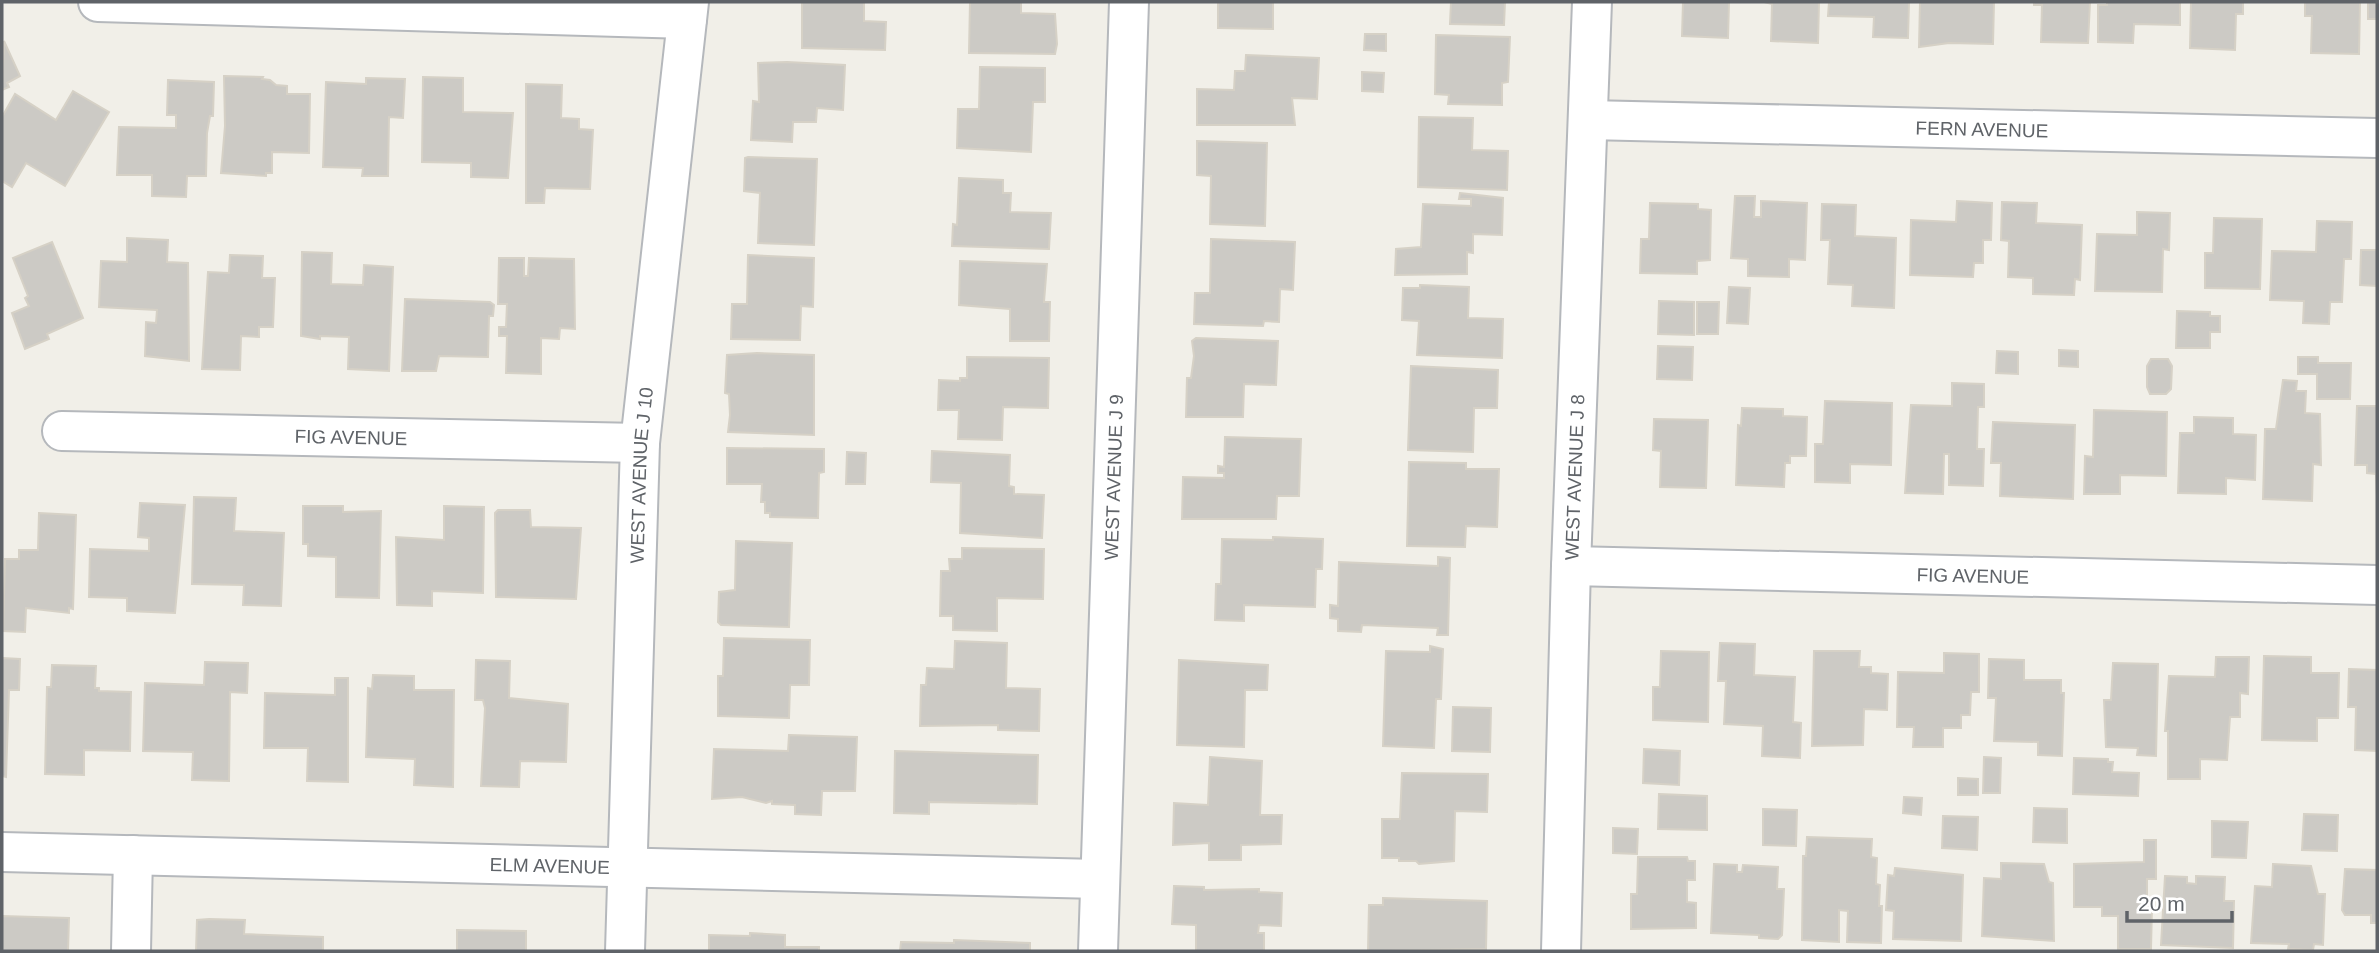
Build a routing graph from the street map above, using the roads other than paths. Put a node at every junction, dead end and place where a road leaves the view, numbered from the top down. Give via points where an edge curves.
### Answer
1 (98, 2) edge
2 (1129, 2) edge
3 (1592, 2) edge
4 (688, 10) edge
5 (1588, 121) junction
6 (2377, 138) edge
7 (61, 431) dead end
8 (640, 443) junction
9 (1571, 566) junction
10 (2377, 585) edge
11 (2, 852) edge
12 (133, 855) junction
13 (627, 867) junction
14 (1099, 879) junction
15 (131, 951) edge
16 (625, 951) edge
17 (1097, 951) edge
18 (1562, 951) edge

1 - 4 street
2 - 14 street, WEST AVENUE J 9
3 - 5 street, WEST AVENUE J 8
4 - 8 street, WEST AVENUE J 10
5 - 6 street, FERN AVENUE
5 - 9 street, WEST AVENUE J 8
7 - 8 street, FIG AVENUE
8 - 13 street, WEST AVENUE J 10
9 - 10 street, FIG AVENUE
9 - 18 street, WEST AVENUE J 8
11 - 12 street, ELM AVENUE
12 - 13 street, ELM AVENUE
12 - 15 street
13 - 14 street, ELM AVENUE
13 - 16 street, WEST AVENUE J 10
14 - 17 street, WEST AVENUE J 9

